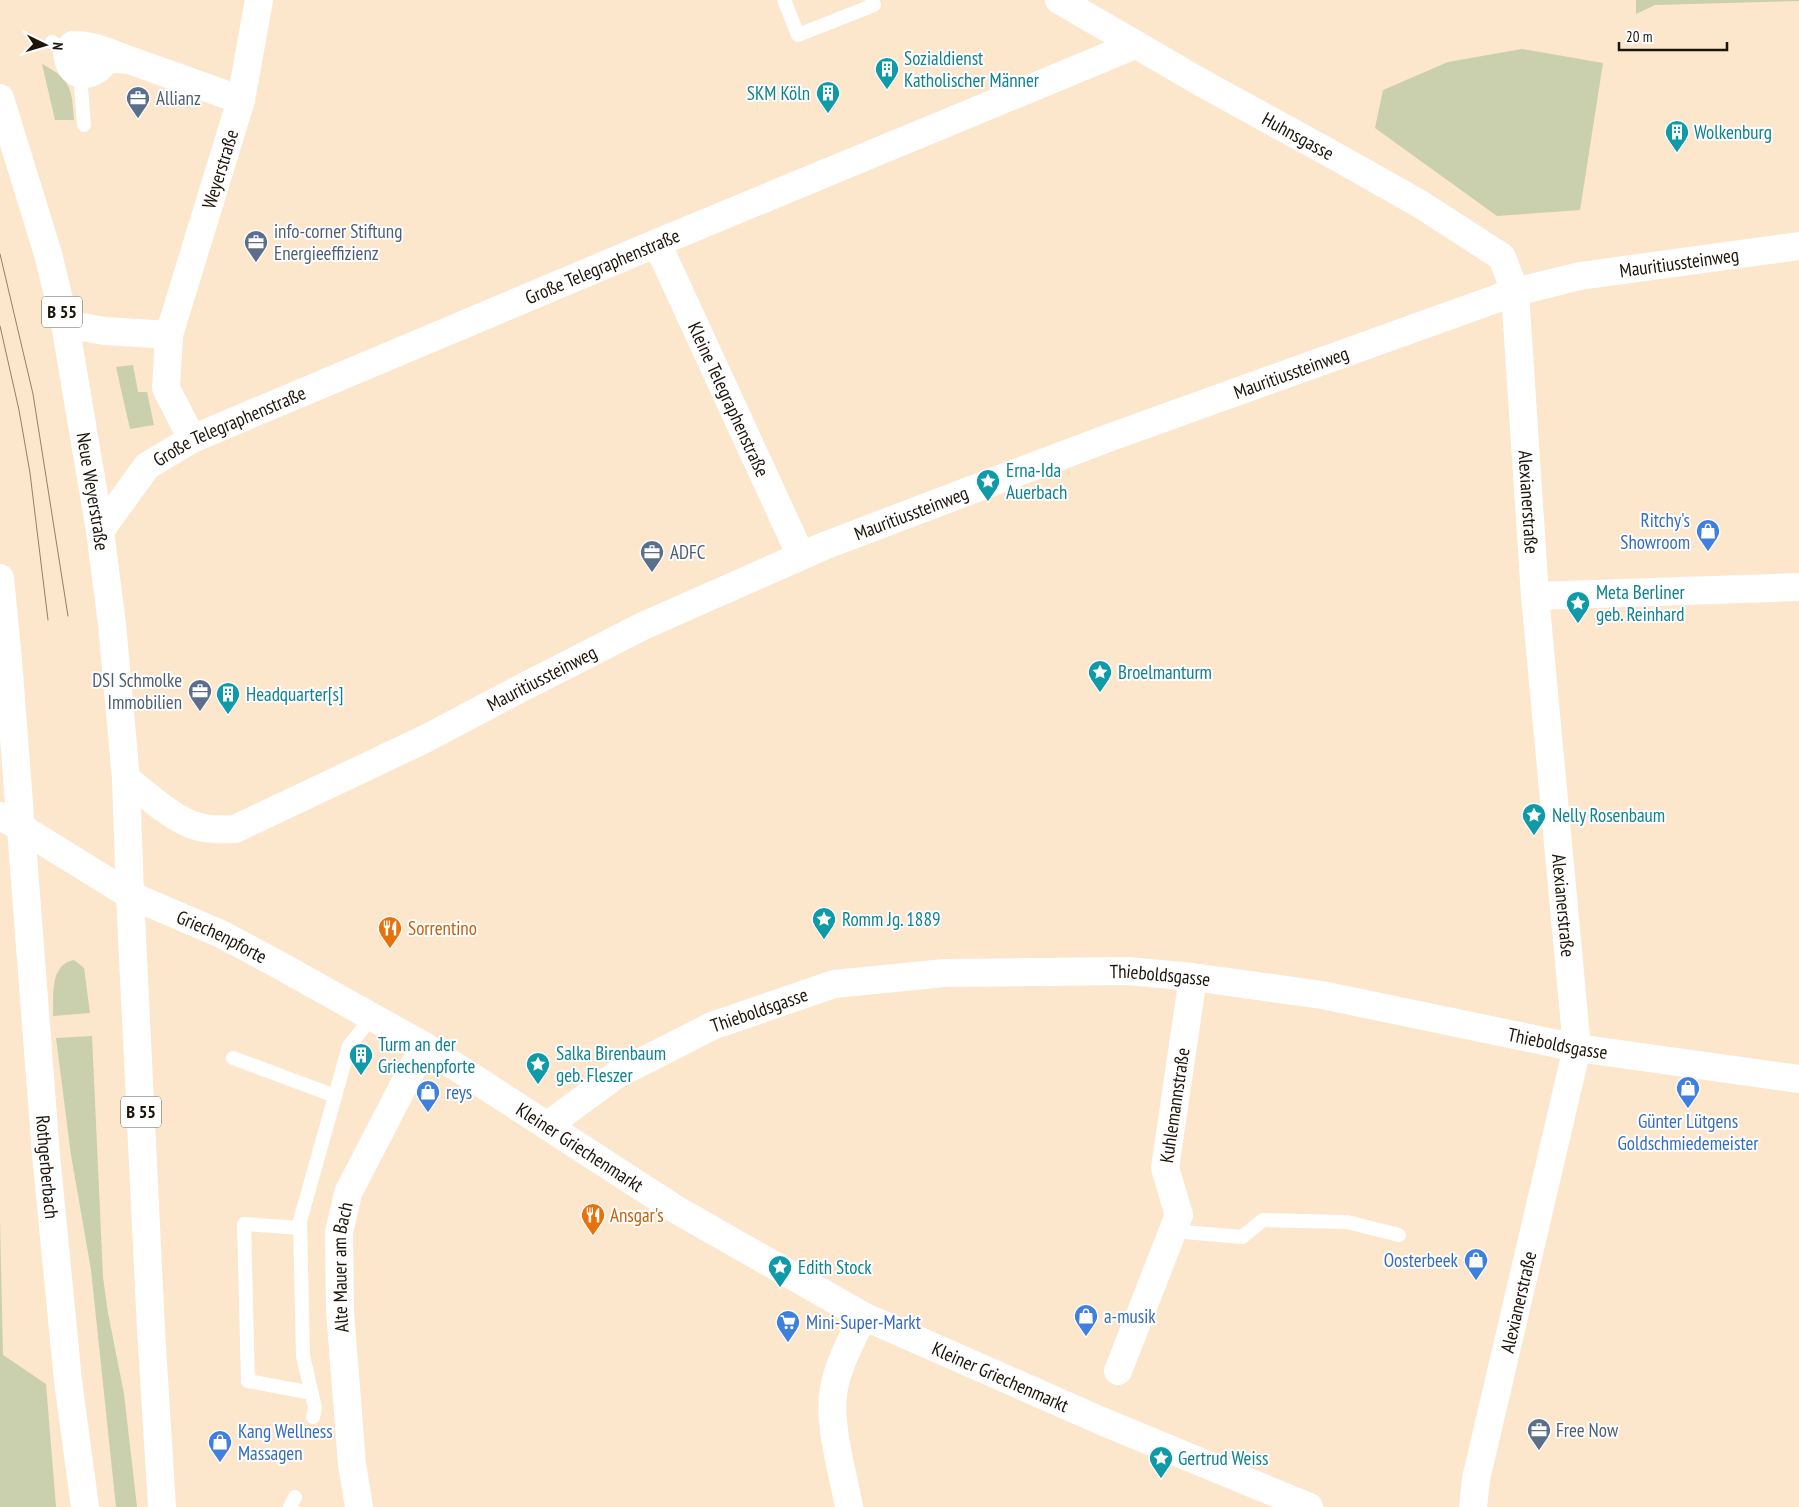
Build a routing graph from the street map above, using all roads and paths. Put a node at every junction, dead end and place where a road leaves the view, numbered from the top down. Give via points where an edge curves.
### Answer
1 (259, 0) edge
2 (784, 0) edge
3 (872, 0) edge
4 (1060, 0) edge
5 (1135, 45) junction
6 (128, 60) junction
7 (80, 74) junction
8 (0, 98) edge
9 (241, 100) junction
10 (84, 125) dead end
11 (657, 243) junction
12 (1799, 246) edge
13 (1515, 292) junction
14 (65, 324) junction
15 (169, 335) junction
16 (192, 438) junction
17 (100, 530) junction
18 (801, 556) junction
19 (0, 578) edge
20 (1799, 588) edge
21 (1535, 596) junction
22 (126, 779) junction
23 (10, 821) edge
24 (130, 894) junction
25 (1193, 977) junction
26 (372, 1016) junction
27 (424, 1046) junction
28 (1577, 1048) junction
29 (233, 1058) dead end
30 (1799, 1079) edge
31 (335, 1096) junction
32 (548, 1125) junction
33 (300, 1228) junction
34 (1173, 1231) junction
35 (1399, 1235) dead end
36 (863, 1316) junction
37 (1118, 1371) dead end
38 (312, 1393) junction
39 (313, 1417) dead end
40 (85, 1507) edge
41 (162, 1507) edge
42 (359, 1507) edge
43 (849, 1507) edge
44 (1309, 1507) edge
45 (1472, 1507) edge

1 - 9 street, Weyerstraße
2 - 3 lane via 798,34 874,5
4 - 5 street, Huhnsgasse
5 - 11 street, Große Telegraphenstraße
5 - 13 street, Huhnsgasse via 1420,204 1502,257
6 - 7 street via 113,58 90,73
6 - 7 street via 81,44 60,47 73,70
6 - 9 street
7 - 10 lane
8 - 14 street, Neue Weyerstraße / B 55 via 48,254
9 - 15 street, Weyerstraße
11 - 16 street, Große Telegraphenstraße
11 - 18 street, Kleine Telegraphenstraße
12 - 13 street, Mauritiussteinweg via 1580,276
13 - 18 street, Mauritiussteinweg via 1102,440
13 - 21 street, Alexianerstraße
14 - 15 street via 105,331
14 - 17 street, Neue Weyerstraße / B 55
15 - 16 street, Weyerstraße via 166,388
16 - 17 street, Große Telegraphenstraße via 147,466
17 - 22 street, Neue Weyerstraße / B 55
18 - 22 street, Mauritiussteinweg via 643,626 426,739 235,829 214,830 190,824
19 - 23 street via 8,660
20 - 21 street
21 - 28 street, Alexianerstraße
22 - 24 street, Neue Weyerstraße / B 55
23 - 24 street, Griechenpforte
23 - 40 street, Rothgerberbach via 68,1381
24 - 26 street, Griechenpforte via 221,934
24 - 41 street, B 55
25 - 28 street, Thieboldsgasse via 1322,996
25 - 32 street, Thieboldsgasse via 1128,971 945,973 834,984 712,1026 616,1075
25 - 34 street, Kuhlemannstraße via 1166,1168 1179,1215
26 - 27 street, Griechenpforte
26 - 31 lane via 349,1046
27 - 32 street, Kleiner Griechenmarkt
27 - 42 street, Alte Mauer am Bach via 348,1193 339,1233 340,1311 352,1464
28 - 30 street, Thieboldsgasse
28 - 45 street, Alexianerstraße
29 - 31 lane
31 - 33 lane
32 - 36 street, Kleiner Griechenmarkt via 676,1210
33 - 38 lane via 303,1356
33 - 38 lane via 244,1224 248,1382
34 - 35 lane via 1242,1237 1262,1220 1347,1222
34 - 37 street, Kuhlemannstraße
36 - 43 street via 834,1388 832,1416
36 - 44 street, Kleiner Griechenmarkt via 1099,1420
38 - 39 lane

